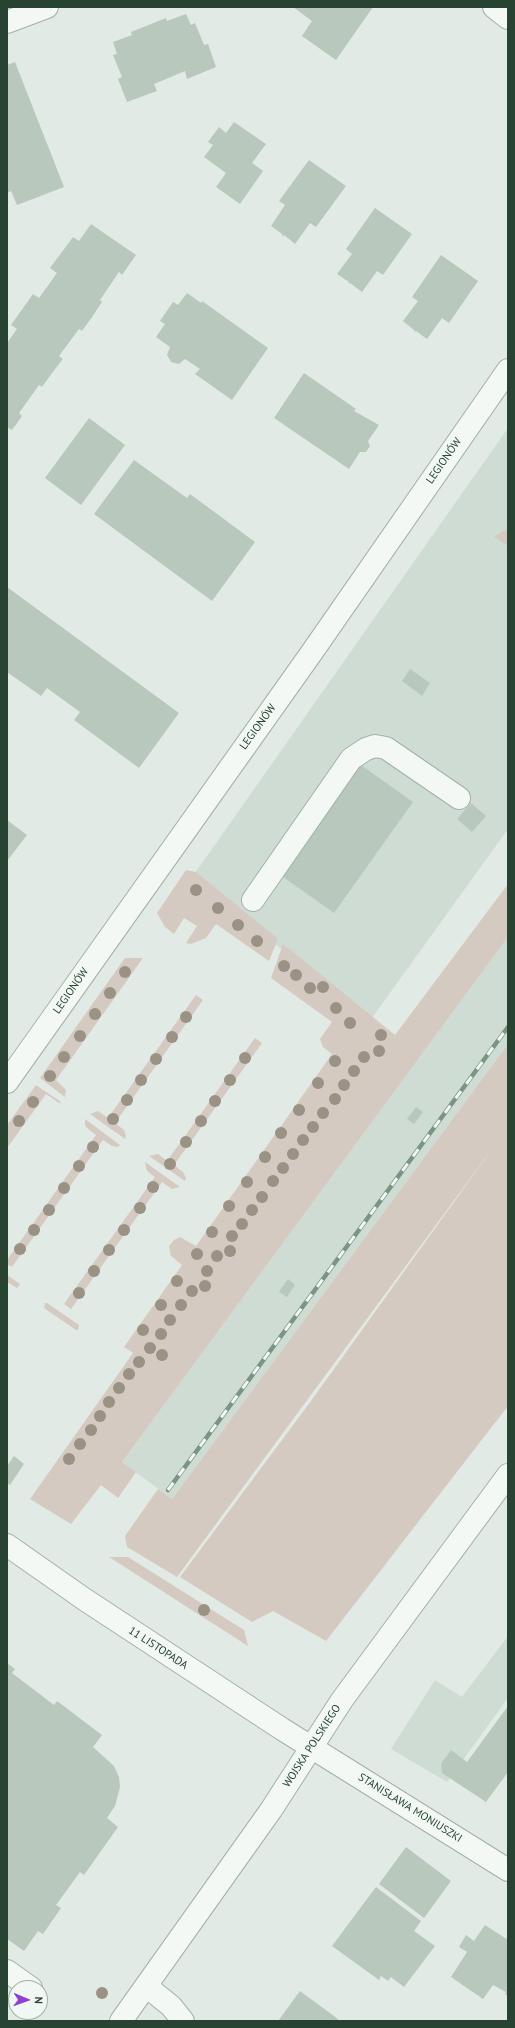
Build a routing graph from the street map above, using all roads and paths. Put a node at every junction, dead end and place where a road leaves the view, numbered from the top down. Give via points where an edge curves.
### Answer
1 (47, 7) edge
2 (494, 7) edge
3 (508, 18) edge
4 (7, 22) edge
5 (508, 370) edge
6 (459, 798) dead end
7 (253, 900) dead end
8 (7, 1082) edge
9 (508, 1475) edge
10 (7, 1545) edge
11 (312, 1747) junction
12 (508, 1870) edge
13 (7, 1971) edge
14 (20, 1980) edge
15 (146, 1986) junction
16 (121, 2021) edge
17 (183, 2021) edge

1 - 4 street
2 - 3 street
5 - 8 street, LEGIONÓW
6 - 7 street via 386,748 375,746 366,749 351,759
9 - 11 street, WOJSKA POLSKIEGO via 342,1700
10 - 11 street, 11 LISTOPADA via 84,1599 282,1730
11 - 12 street, STANISŁAWA MONIUSZKI
11 - 15 street, WOJSKA POLSKIEGO via 264,1820
13 - 14 street
15 - 16 street, WOJSKA POLSKIEGO
15 - 17 street via 171,2006

